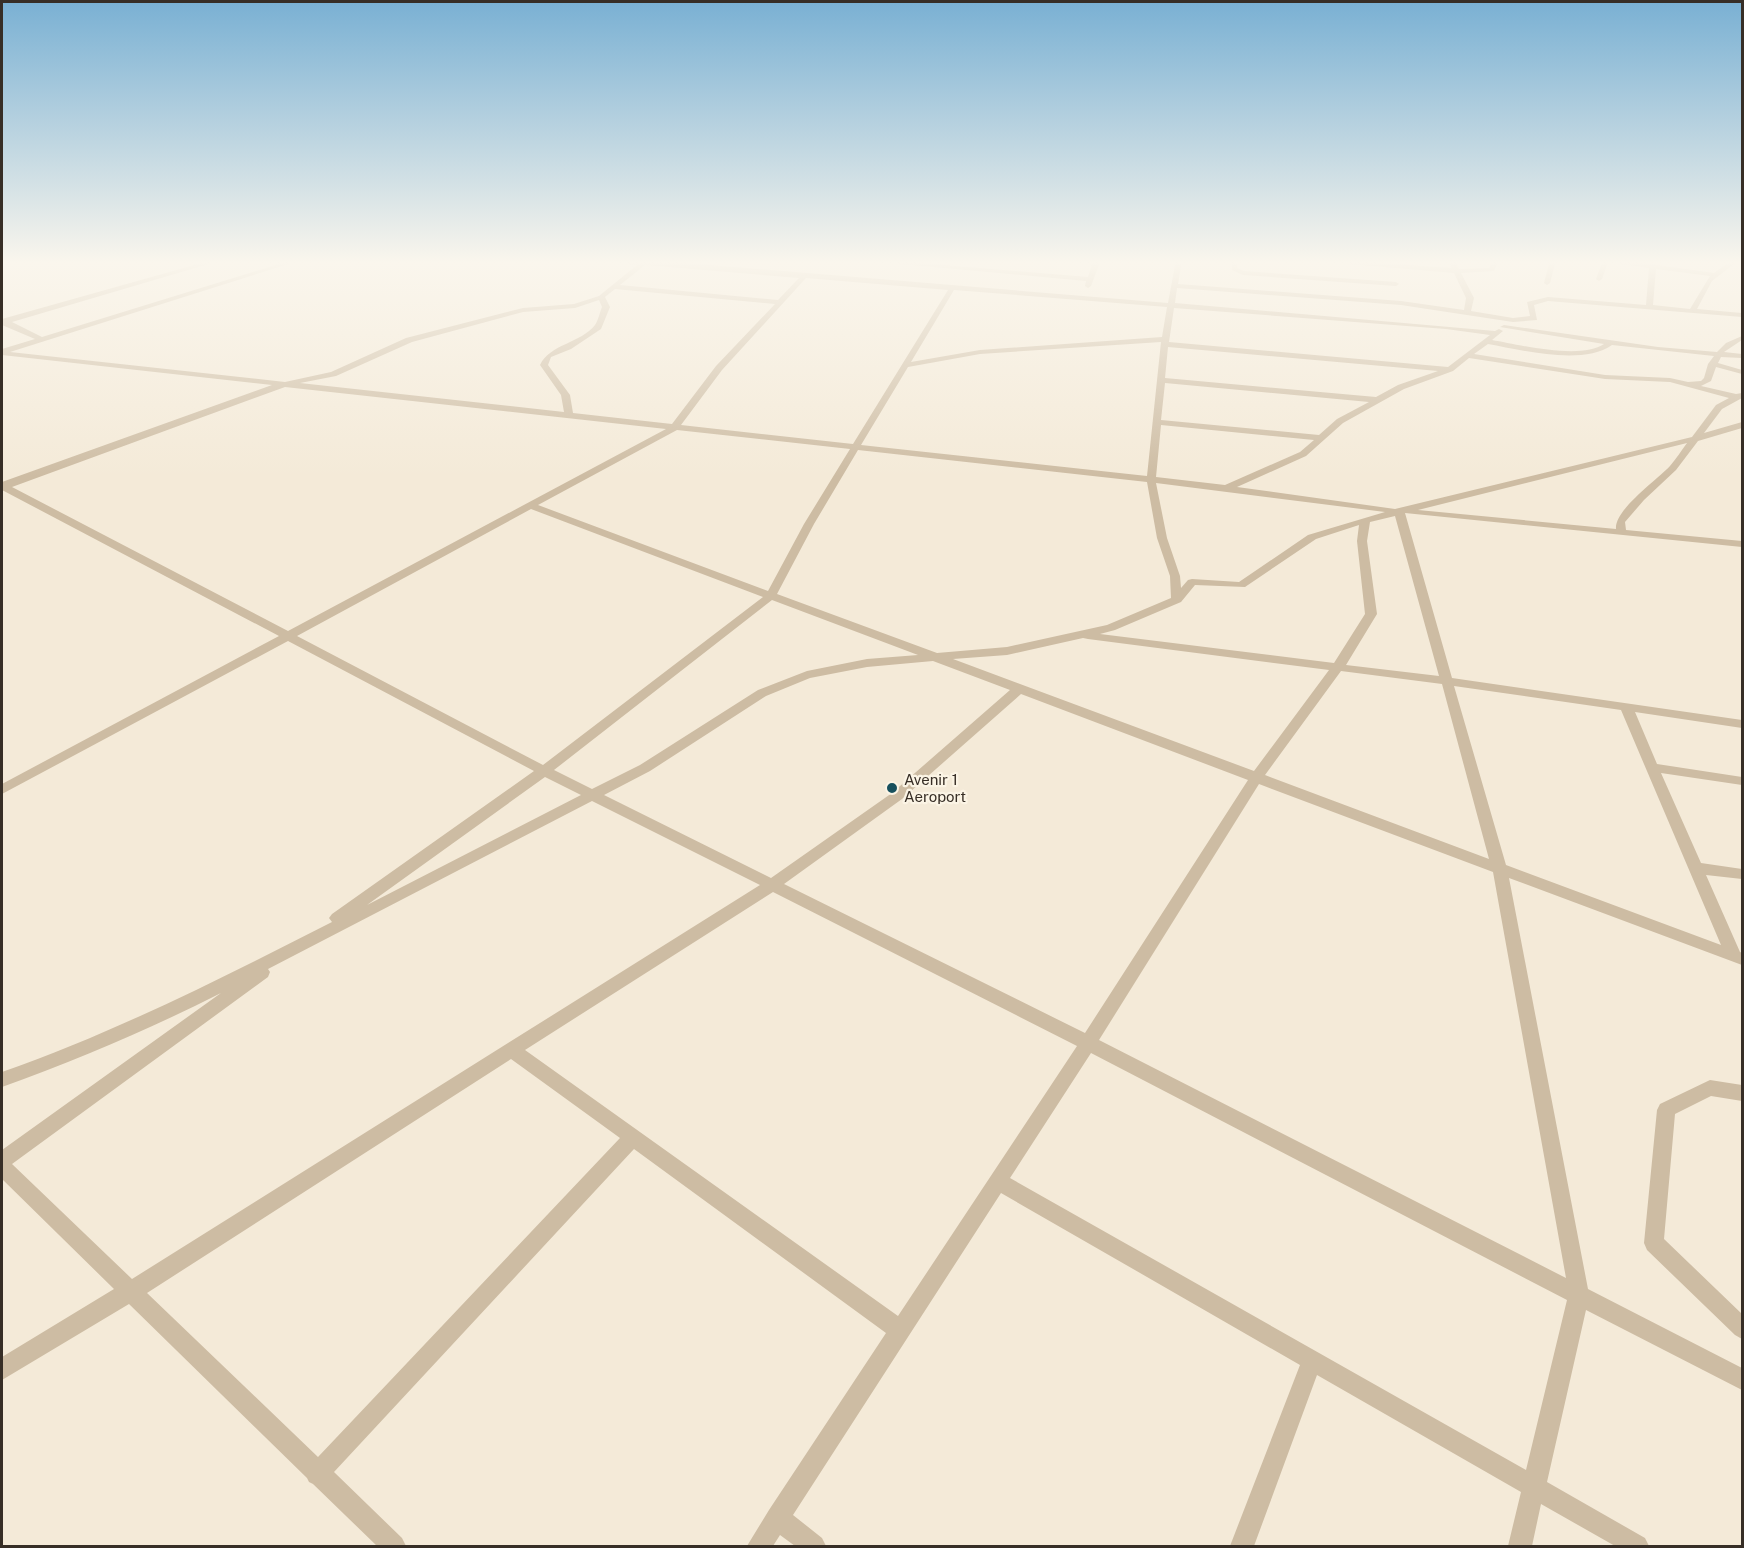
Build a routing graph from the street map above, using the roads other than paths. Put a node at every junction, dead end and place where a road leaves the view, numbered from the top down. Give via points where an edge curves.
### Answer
1 (26, 332) edge
2 (63, 332) edge
3 (438, 332) edge
4 (590, 332) edge
5 (753, 332) edge
6 (925, 332) edge
7 (1167, 332) edge
8 (1497, 332) edge
9 (1519, 332) edge
10 (1743, 338) edge
11 (41, 339) junction
12 (1165, 341) junction
13 (1486, 341) junction
14 (1610, 343) junction
15 (2, 352) edge
16 (1717, 355) junction
17 (1469, 356) junction
18 (1743, 356) edge
19 (1712, 364) junction
20 (905, 365) junction
21 (1450, 369) junction
22 (1743, 372) edge
23 (1161, 380) junction
24 (1685, 384) junction
25 (281, 385) junction
26 (1739, 396) edge
27 (1379, 400) junction
28 (568, 416) junction
29 (1157, 423) junction
30 (1743, 425) edge
31 (674, 428) junction
32 (1323, 438) junction
33 (1694, 440) junction
34 (854, 447) junction
35 (1151, 480) junction
36 (2, 486) edge
37 (1226, 488) junction
38 (531, 506) junction
39 (1399, 511) junction
40 (1365, 520) junction
41 (1621, 531) junction
42 (1743, 544) edge
43 (771, 596) junction
44 (1177, 600) junction
45 (290, 635) junction
46 (1078, 635) junction
47 (930, 657) junction
48 (1337, 667) junction
49 (1447, 681) junction
50 (1019, 689) junction
51 (1626, 707) junction
52 (1742, 725) edge
53 (1651, 767) junction
54 (544, 771) junction
55 (1256, 778) junction
56 (1743, 781) edge
57 (2, 790) edge
58 (592, 795) junction
59 (1695, 868) junction
60 (1500, 870) junction
61 (1743, 874) edge
62 (772, 885) junction
63 (296, 948) junction
64 (1738, 958) edge
65 (1088, 1044) junction
66 (512, 1050) junction
67 (2, 1079) edge
68 (1743, 1093) edge
69 (633, 1137) junction
70 (2, 1160) edge
71 (2, 1167) edge
72 (999, 1181) junction
73 (131, 1291) junction
74 (1579, 1295) junction
75 (1743, 1328) edge
76 (901, 1330) junction
77 (1312, 1361) junction
78 (2, 1369) edge
79 (1743, 1380) edge
80 (317, 1474) junction
81 (1534, 1488) junction
82 (777, 1518) junction
83 (394, 1546) edge
84 (759, 1546) edge
85 (814, 1546) edge
86 (1242, 1546) edge
87 (1520, 1546) edge
88 (1637, 1546) edge

1 - 11 street
2 - 11 street
3 - 25 street via 409,340 333,374
4 - 28 street via 548,356 544,365 563,388
5 - 31 street via 719,368
6 - 20 street
7 - 12 street
8 - 13 street
9 - 14 street
10 - 16 street
11 - 15 street
12 - 20 street via 980,352
12 - 21 street
12 - 23 street
13 - 14 street via 1577,352 1600,350
13 - 17 street
14 - 16 street
15 - 25 street
16 - 18 street
16 - 19 street
17 - 21 street
17 - 24 street
19 - 22 street
19 - 24 street via 1703,383
20 - 34 street
21 - 27 street via 1401,387
23 - 27 street
23 - 29 street
24 - 26 street
25 - 28 street
25 - 36 street
26 - 33 street via 1719,407
27 - 32 street via 1340,421
28 - 31 street
29 - 32 street
29 - 35 street
30 - 33 street
31 - 34 street
31 - 38 street
32 - 37 street via 1303,454
33 - 39 street
33 - 41 street via 1674,468 1620,522
34 - 35 street
34 - 43 street
35 - 37 street
35 - 44 street via 1162,538 1175,576
36 - 45 street
37 - 39 street
38 - 43 street
38 - 45 street
39 - 40 street
39 - 41 street
39 - 49 street
40 - 44 street via 1312,537 1241,585 1192,582
40 - 48 street via 1362,541 1371,614
41 - 42 street
43 - 47 street
43 - 54 street
44 - 46 street via 1111,628
45 - 54 street
45 - 57 street
46 - 47 street via 1007,651
46 - 48 street
47 - 50 street
47 - 58 street via 867,663 807,675 762,693 645,768
48 - 49 street
48 - 55 street
49 - 51 street
49 - 60 street
50 - 55 street
50 - 62 street via 897,796
51 - 52 street
51 - 53 street
53 - 56 street
53 - 59 street
54 - 58 street
54 - 63 street
55 - 60 street
55 - 65 street
58 - 62 street
58 - 63 street
59 - 61 street
59 - 64 street
60 - 64 street
60 - 74 street
62 - 65 street
62 - 66 street
63 - 67 street via 154,1018
63 - 70 street
65 - 72 street
65 - 74 street
66 - 69 street
66 - 73 street
68 - 75 street via 1710,1088 1666,1110 1654,1243
69 - 76 street
69 - 80 street
71 - 73 street
72 - 76 street
72 - 77 street
73 - 78 street
73 - 80 street
74 - 79 street
74 - 81 street
76 - 82 street
77 - 81 street
77 - 86 street
80 - 83 street
81 - 87 street
81 - 88 street
82 - 84 street
82 - 85 street

